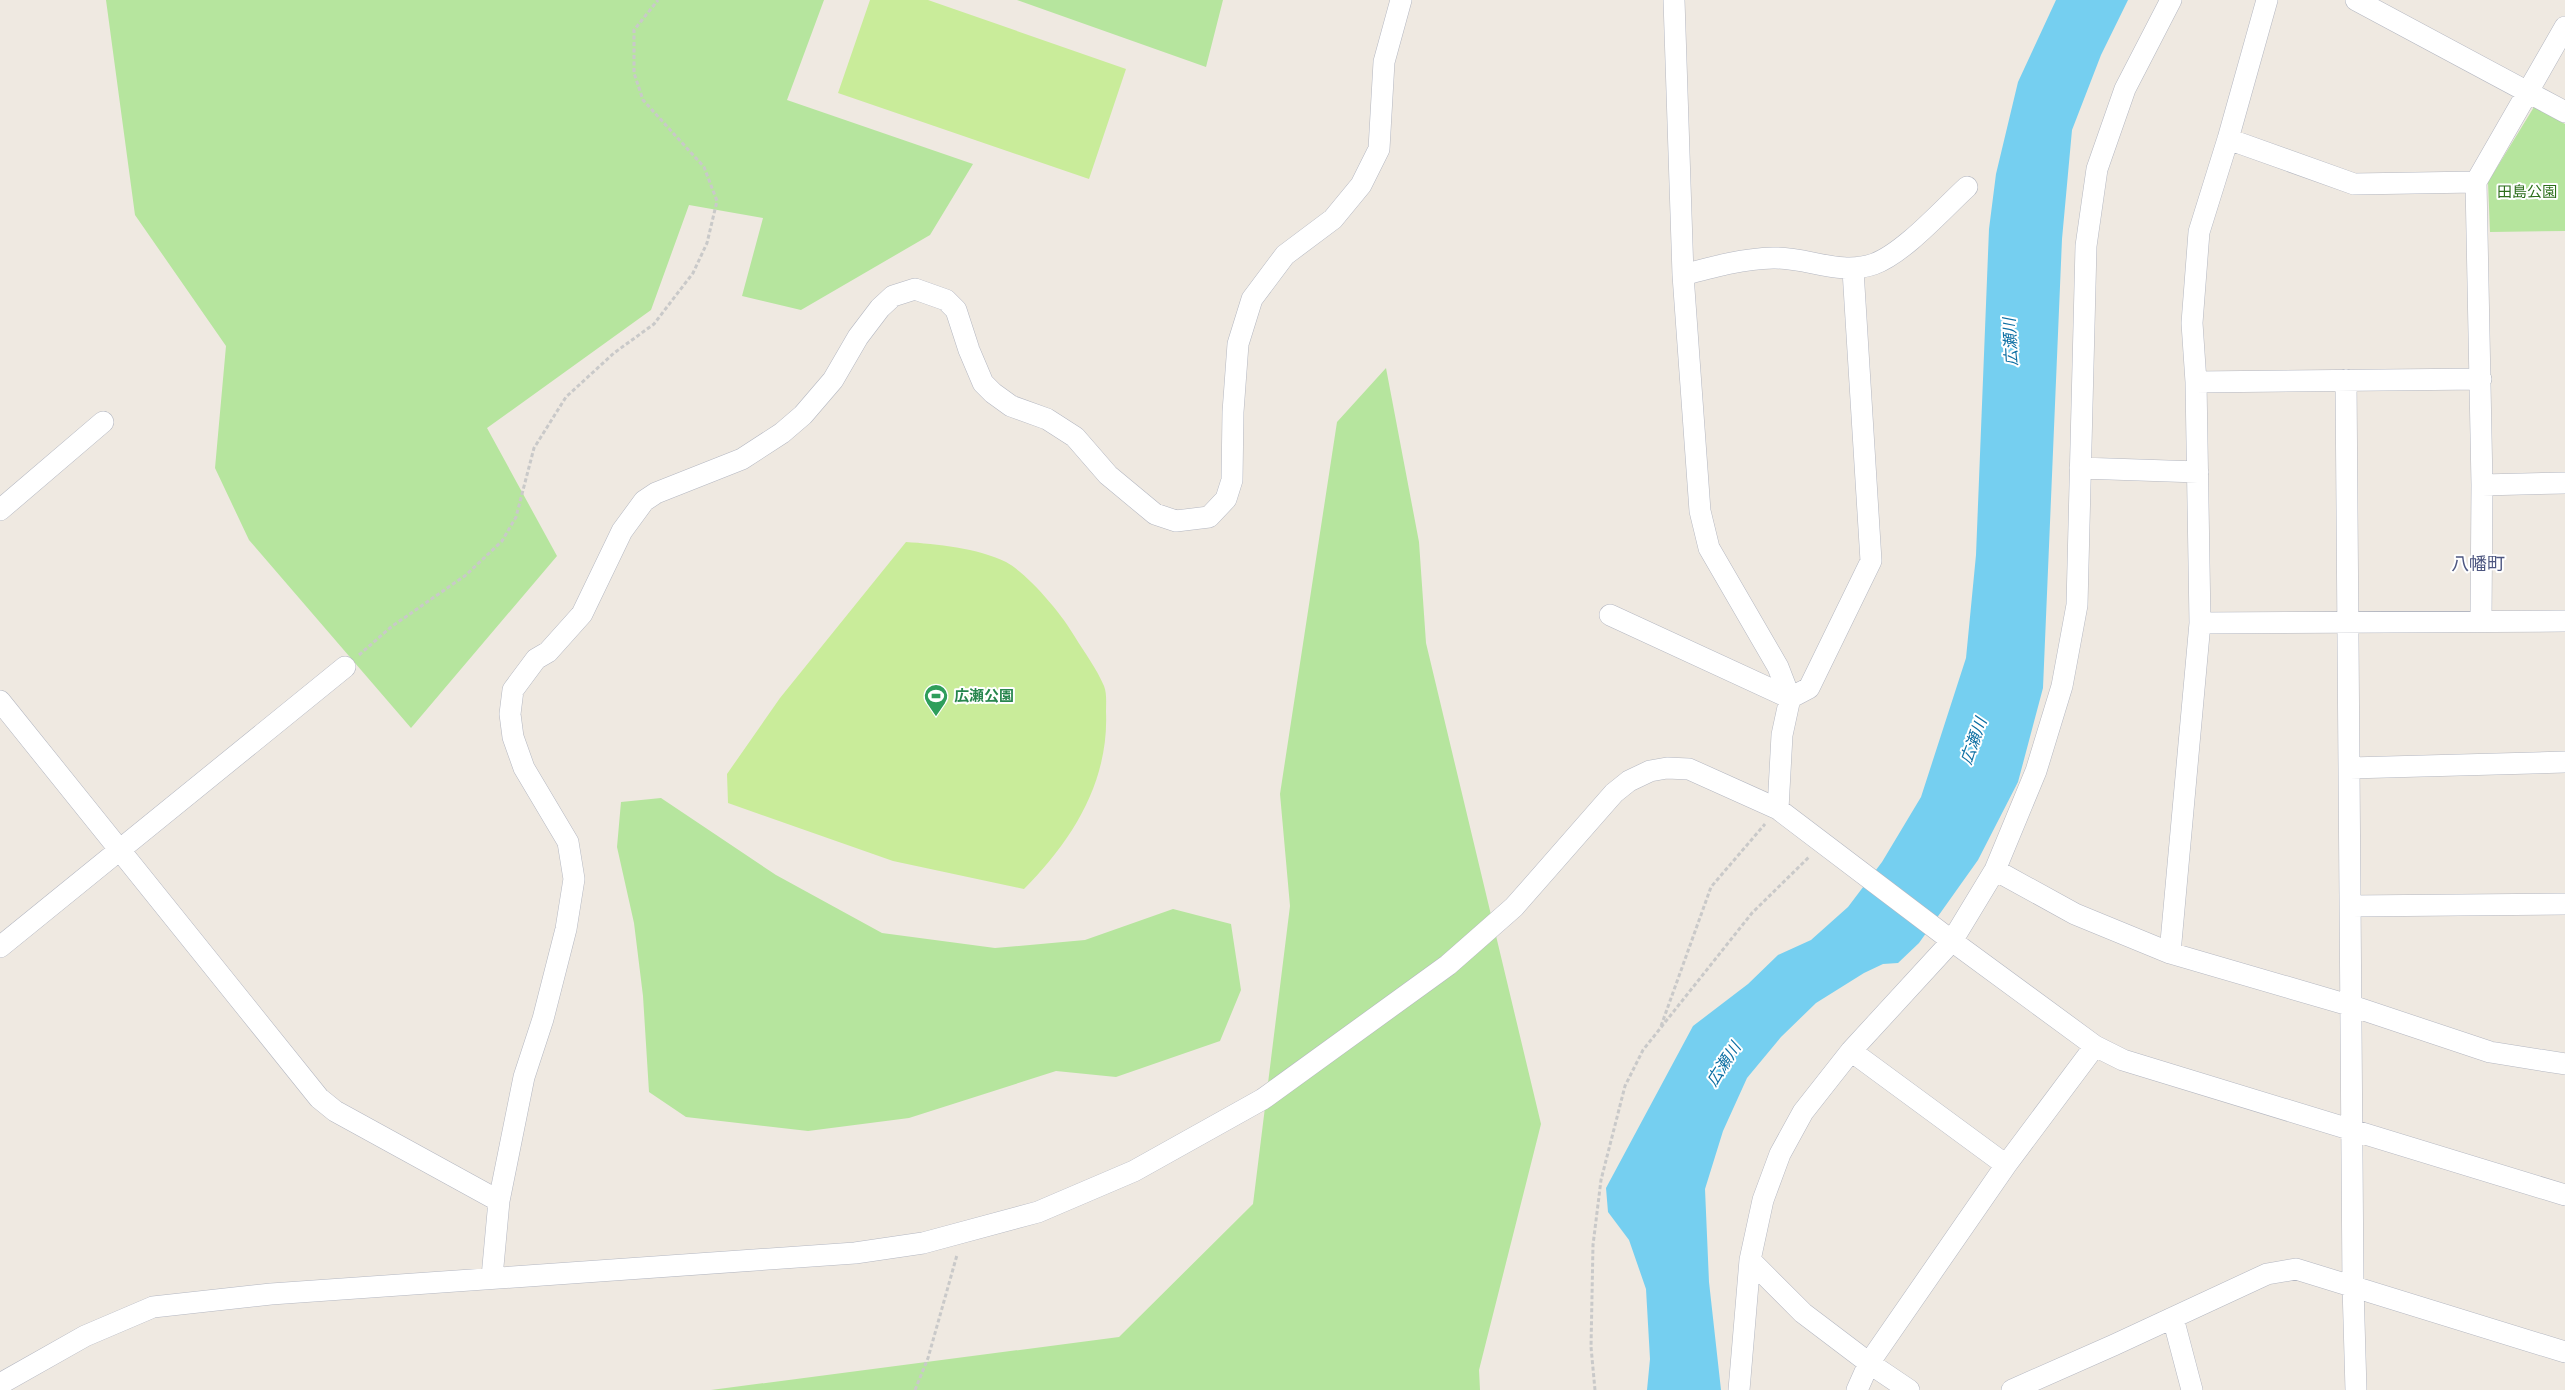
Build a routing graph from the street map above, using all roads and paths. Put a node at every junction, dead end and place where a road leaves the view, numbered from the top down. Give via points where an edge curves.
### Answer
1 (658, 0) edge
2 (1401, 0) edge
3 (1674, 0) edge
4 (2171, 0) edge
5 (2267, 0) edge
6 (2356, 0) edge
7 (2565, 27) edge
8 (2529, 93) junction
9 (2565, 112) edge
10 (2228, 139) junction
11 (2476, 182) junction
12 (1967, 187) dead end
13 (1853, 270) junction
14 (1683, 275) junction
15 (2481, 379) junction
16 (2346, 380) junction
17 (2196, 382) junction
18 (103, 422) dead end
19 (2080, 468) junction
20 (2198, 472) junction
21 (2565, 483) edge
22 (2482, 485) junction
23 (0, 510) edge
24 (1610, 615) dead end
25 (2565, 621) edge
26 (2349, 622) junction
27 (2480, 622) junction
28 (2200, 624) junction
29 (345, 667) joint
30 (1790, 698) junction
31 (0, 702) edge
32 (2565, 762) edge
33 (2350, 768) junction
34 (1778, 809) junction
35 (120, 850) junction
36 (1811, 856) dead end
37 (1995, 870) junction
38 (2565, 904) edge
39 (2351, 906) junction
40 (1947, 938) junction
41 (0, 947) edge
42 (2170, 953) junction
43 (2352, 1006) junction
44 (1660, 1029) junction
45 (2095, 1046) junction
46 (1851, 1051) junction
47 (2565, 1064) edge
48 (2353, 1131) junction
49 (2006, 1165) junction
50 (2565, 1196) edge
51 (499, 1201) junction
52 (964, 1233) junction
53 (1750, 1260) junction
54 (492, 1277) junction
55 (2352, 1286) junction
56 (2173, 1318) junction
57 (2565, 1352) edge
58 (1869, 1363) junction
59 (0, 1384) edge
60 (915, 1390) edge
61 (1595, 1390) edge
62 (1739, 1390) edge
63 (1856, 1390) edge
64 (1910, 1390) edge
65 (2012, 1390) edge
66 (2192, 1390) edge
67 (2356, 1390) edge

1 - 29 path via 634,30 634,73 643,100 704,167 717,202 707,243 693,273 654,324 614,353 566,397 534,448 516,517 502,541 466,574 391,628
2 - 51 street via 1384,62 1379,149 1361,185 1333,219 1285,255 1252,298 1238,344 1232,480 1226,499 1209,517 1176,522 1155,514 1108,475 1076,438 1047,418 1011,406 992,393 983,382 969,350 956,310 941,297 915,289 893,296 880,308 858,337 833,380 803,415 782,433 742,459 656,493 644,501 622,531 582,614 548,652 536,660 513,690 510,714 513,737 524,768 568,842 574,879 566,930 524,1077
3 - 14 street
4 - 19 street via 2125,89 2098,169 2086,246
5 - 10 street
6 - 8 street
7 - 8 street
8 - 9 street
8 - 11 street
10 - 11 street via 2354,184
10 - 17 street via 2198,232 2192,322
11 - 15 street
12 - 13 street via 1902,247 1875,264
13 - 14 street via 1774,258 1734,261
13 - 30 street via 1871,561 1809,688
14 - 30 street via 1700,511 1709,548 1778,667
15 - 16 street
15 - 22 street
16 - 17 street
16 - 26 street
17 - 20 street
18 - 23 street
19 - 20 street
19 - 37 street via 2077,605 2062,686 2026,799
20 - 28 street
21 - 22 street
22 - 27 street
24 - 30 street
25 - 27 street
26 - 27 street
26 - 28 street
26 - 33 street
28 - 42 street
29 - 35 street
30 - 34 street via 1782,735
31 - 35 street
32 - 33 street
33 - 39 street
34 - 40 street
34 - 44 path via 1711,887
34 - 52 street via 1689,769 1650,771 1629,781 1614,793 1514,906 1448,965 1263,1099 1134,1171 1038,1212
35 - 41 street
35 - 51 street via 319,1098 335,1111
36 - 44 path via 1752,913
37 - 40 street
37 - 42 street via 2075,914
38 - 39 street
39 - 43 street
40 - 45 street
40 - 46 street
42 - 43 street
43 - 47 street via 2490,1052
43 - 48 street
44 - 61 path via 1643,1050 1625,1086 1601,1180 1593,1245 1591,1347
45 - 48 street via 2123,1060 2162,1073
45 - 49 street
46 - 49 street
46 - 53 street via 1803,1112 1780,1154 1763,1200
48 - 50 street
48 - 55 street
49 - 58 street
51 - 54 street
52 - 54 street via 855,1253
52 - 60 path via 928,1358
53 - 58 street via 1803,1313
53 - 62 street
54 - 59 street via 271,1294 153,1307 85,1336
55 - 56 street via 2296,1269 2267,1274
55 - 57 street
55 - 67 street
56 - 65 street
56 - 66 street
58 - 63 street
58 - 64 street

